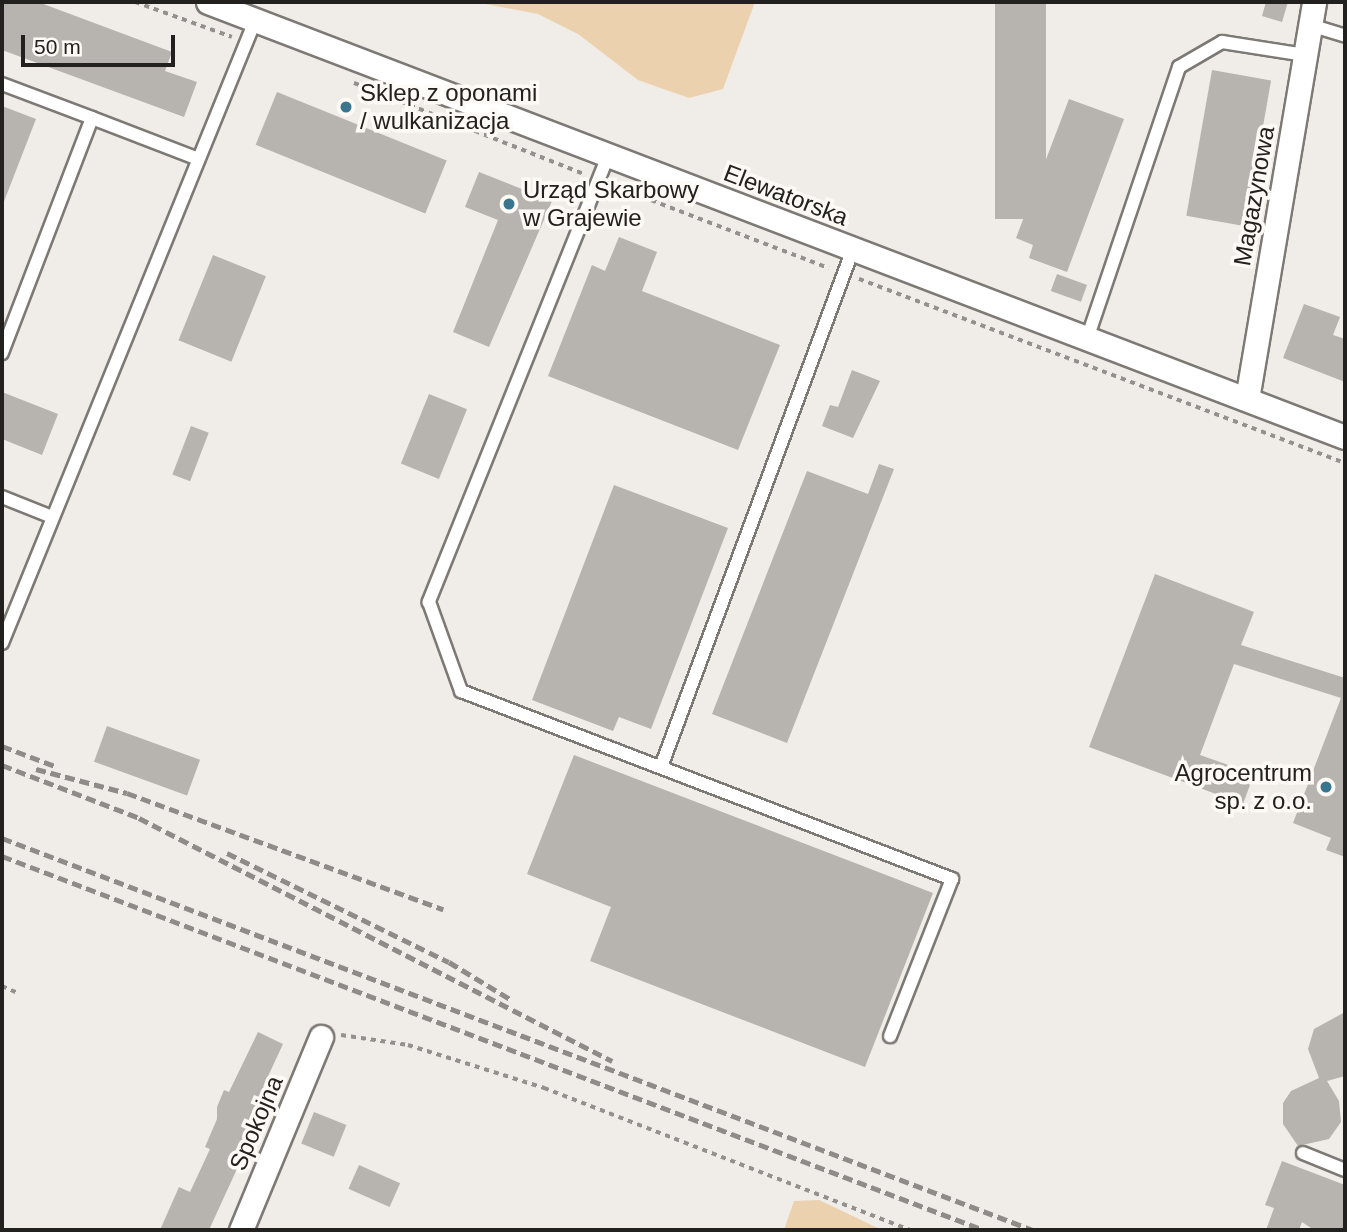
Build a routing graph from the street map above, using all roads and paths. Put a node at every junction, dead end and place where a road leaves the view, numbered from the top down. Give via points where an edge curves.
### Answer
1 (135, 2) edge
2 (208, 2) edge
3 (1312, 13) edge
4 (251, 31) junction
5 (1345, 36) edge
6 (1305, 55) junction
7 (350, 82) dead end
8 (2, 84) edge
9 (92, 118) junction
10 (608, 156) junction
11 (198, 159) junction
12 (598, 180) junction
13 (853, 249) junction
14 (843, 273) junction
15 (1087, 338) junction
16 (2, 353) edge
17 (1247, 399) junction
18 (1345, 437) edge
19 (1345, 463) edge
20 (2, 497) edge
21 (52, 517) junction
22 (2, 643) edge
23 (661, 767) junction
24 (2, 986) edge
25 (18, 993) dead end
26 (890, 1036) dead end
27 (321, 1037) joint
28 (1303, 1153) dead end
29 (1345, 1170) edge
30 (241, 1230) edge
31 (910, 1230) edge

1 - 4 path
2 - 4 street, Elewatorska
3 - 5 lane
3 - 6 street, Magazynowa
4 - 10 street, Elewatorska
4 - 11 lane
6 - 15 lane via 1222,42 1179,67
6 - 17 street, Magazynowa
7 - 12 path
8 - 9 lane
9 - 11 lane
9 - 16 lane
10 - 12 lane
10 - 13 street, Elewatorska
11 - 21 lane
12 - 14 path
12 - 23 lane via 429,602 461,691
13 - 14 lane
13 - 15 street, Elewatorska
14 - 19 path
14 - 23 lane
15 - 17 street, Elewatorska
17 - 18 street, Elewatorska
20 - 21 lane
21 - 22 lane
23 - 26 lane via 952,879
24 - 25 path
27 - 30 street, Spokojna
27 - 31 path via 353,1034 408,1045 544,1088
28 - 29 lane

